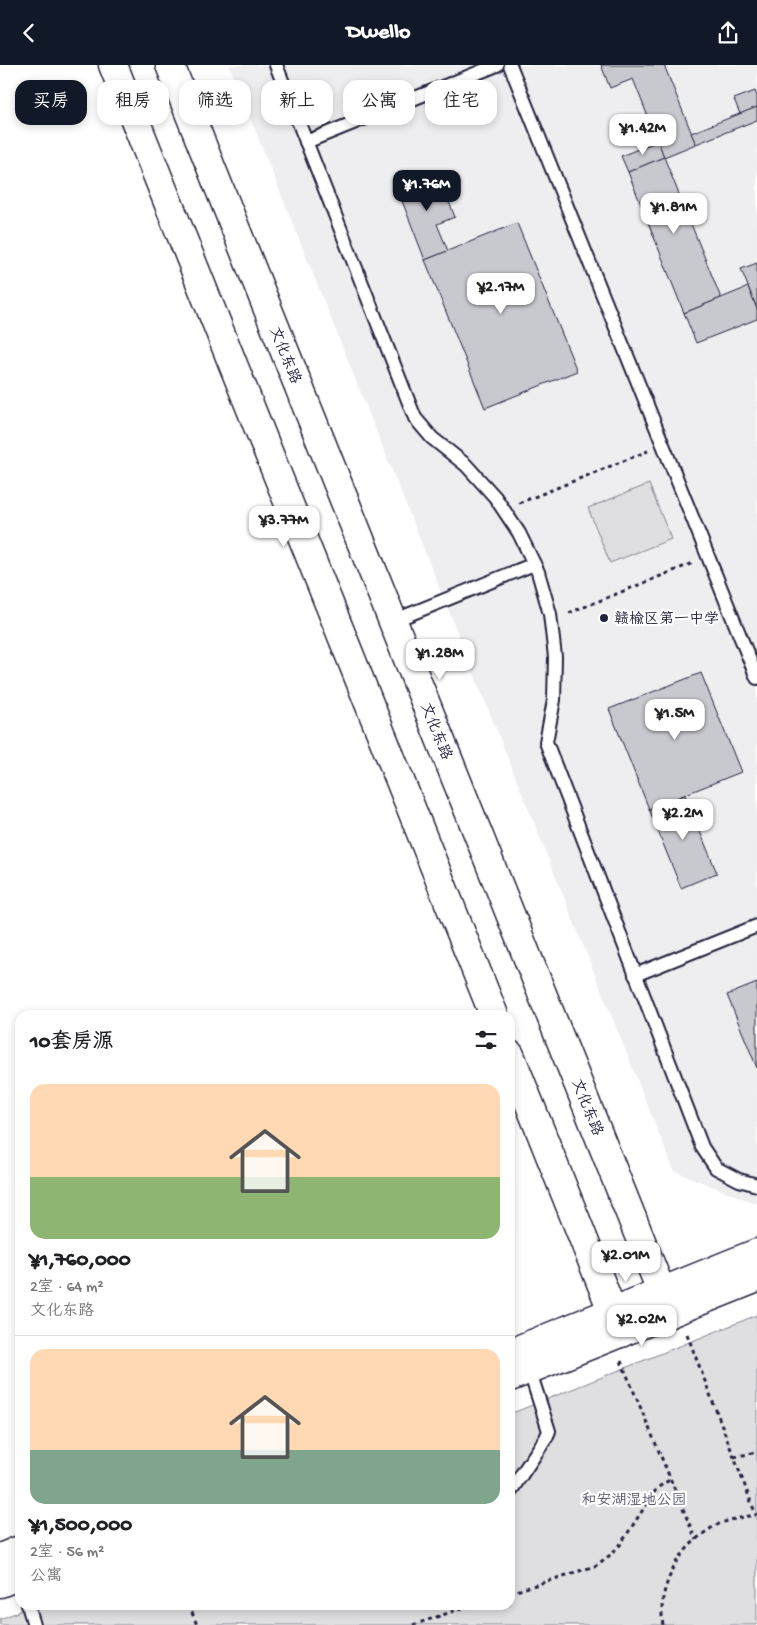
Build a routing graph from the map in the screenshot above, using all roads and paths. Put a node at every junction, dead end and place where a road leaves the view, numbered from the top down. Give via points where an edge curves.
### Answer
1 (113, 65) edge
2 (170, 65) edge
3 (276, 65) edge
4 (496, 65) edge
5 (510, 65) edge
6 (306, 142) junction
7 (663, 445) junction
8 (504, 509) junction
9 (708, 557) junction
10 (534, 564) junction
11 (393, 621) junction
12 (550, 621) junction
13 (757, 678) edge
14 (757, 925) edge
15 (635, 975) junction
16 (492, 1010) edge
17 (515, 1067) edge
18 (757, 1185) edge
19 (757, 1253) edge
20 (757, 1278) edge
21 (666, 1302) junction
22 (617, 1322) junction
23 (687, 1334) dead end
24 (621, 1361) dead end
25 (516, 1367) edge
26 (757, 1451) edge
27 (734, 1457) junction
28 (671, 1479) junction
29 (515, 1484) edge
30 (757, 1515) edge
31 (696, 1540) junction
32 (515, 1591) edge
33 (30, 1610) edge
34 (191, 1610) edge
35 (457, 1610) edge
36 (34, 1625) edge
37 (197, 1625) edge
38 (413, 1625) edge
39 (662, 1625) edge

1 - 16 main road
2 - 11 main road, 文化东路
3 - 6 lane
4 - 6 lane
5 - 7 lane
6 - 8 lane via 415,417 432,438 466,465
7 - 8 path
7 - 9 lane
8 - 10 lane
9 - 12 path
9 - 13 lane
10 - 11 lane
10 - 12 lane
11 - 21 main road, 文化东路
12 - 15 lane via 555,674 546,743
14 - 15 lane
15 - 18 lane via 702,1147 716,1168
17 - 22 main road
19 - 21 main road
20 - 21 main road
21 - 22 main road
22 - 25 main road
23 - 27 path
24 - 28 path
25 - 29 lane via 549,1431
26 - 27 path
27 - 30 path
28 - 31 path
28 - 32 path via 657,1488 609,1557 595,1565
30 - 31 path via 718,1524
31 - 39 path via 675,1564 667,1582 662,1601
33 - 36 lane
34 - 37 path
35 - 38 path

